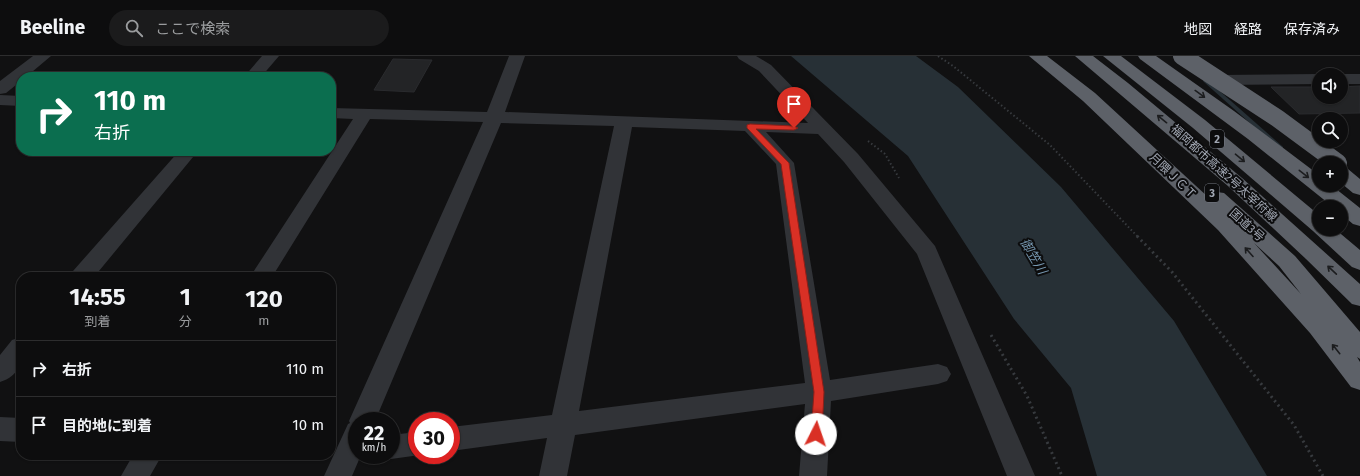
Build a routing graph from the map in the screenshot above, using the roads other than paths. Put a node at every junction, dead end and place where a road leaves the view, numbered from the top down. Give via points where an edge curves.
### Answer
1 (43, 56) edge
2 (271, 56) edge
3 (517, 56) edge
4 (745, 56) edge
5 (1037, 56) edge
6 (1045, 56) edge
7 (1083, 56) edge
8 (1111, 56) edge
9 (1146, 56) edge
10 (1181, 56) edge
11 (22, 72) edge
12 (257, 72) edge
13 (16, 77) edge
14 (1312, 79) edge
15 (1348, 79) edge
16 (1360, 79) edge
17 (1220, 80) junction
18 (0, 89) edge
19 (0, 100) edge
20 (16, 101) edge
21 (336, 112) edge
22 (365, 114) junction
23 (494, 118) junction
24 (624, 121) junction
25 (750, 126) junction
26 (824, 130) junction
27 (185, 156) edge
28 (1321, 156) edge
29 (1329, 156) edge
30 (1348, 171) edge
31 (1348, 179) edge
32 (1360, 180) edge
33 (1360, 189) edge
34 (1360, 219) edge
35 (1312, 220) edge
36 (1330, 236) edge
37 (1287, 261) junction
38 (1360, 262) edge
39 (85, 272) edge
40 (265, 272) edge
41 (1360, 298) edge
42 (1360, 334) edge
43 (1360, 349) edge
44 (16, 353) edge
45 (0, 372) edge
46 (938, 374) dead end
47 (1360, 380) edge
48 (819, 392) junction
49 (366, 412) edge
50 (563, 425) junction
51 (0, 428) edge
52 (16, 430) edge
53 (460, 438) edge
54 (145, 460) edge
55 (135, 476) edge
56 (553, 476) edge
57 (813, 476) edge
58 (1022, 476) edge

1 - 11 street
2 - 12 street
3 - 23 street
4 - 26 street via 765,68
47 -> 5 highway, 月隈ＪＣＴ via 1318,327 1225,225 1089,97
6 - 37 highway, 国道3号 / 3 via 1154,142
41 -> 7 highway, 福岡都市高速2号太宰府線 / 2 via 1173,127
8 -> 35 highway, 福岡都市高速2号太宰府線 / 2 via 1199,124
9 -> 34 highway via 1202,95
10 - 17 highway
10 - 29 highway, bridge via 1277,118
13 - 18 street
14 - 17 street
15 - 16 street
17 - 28 highway via 1278,119
19 - 20 street
21 - 22 street
22 - 23 street
22 - 40 street
23 - 24 street
23 - 49 street
24 - 25 street
24 - 50 street
25 - 26 street
25 - 48 street via 785,163
26 - 58 street via 852,158 927,251
27 - 39 street
30 - 32 highway
31 - 33 highway
36 - 38 highway
37 - 42 highway
37 - 43 highway, 国道3号 / 3
44 - 45 street
46 - 48 street
48 - 50 street
48 - 57 street
50 - 53 street
50 - 56 street
51 - 52 street
54 - 55 street

